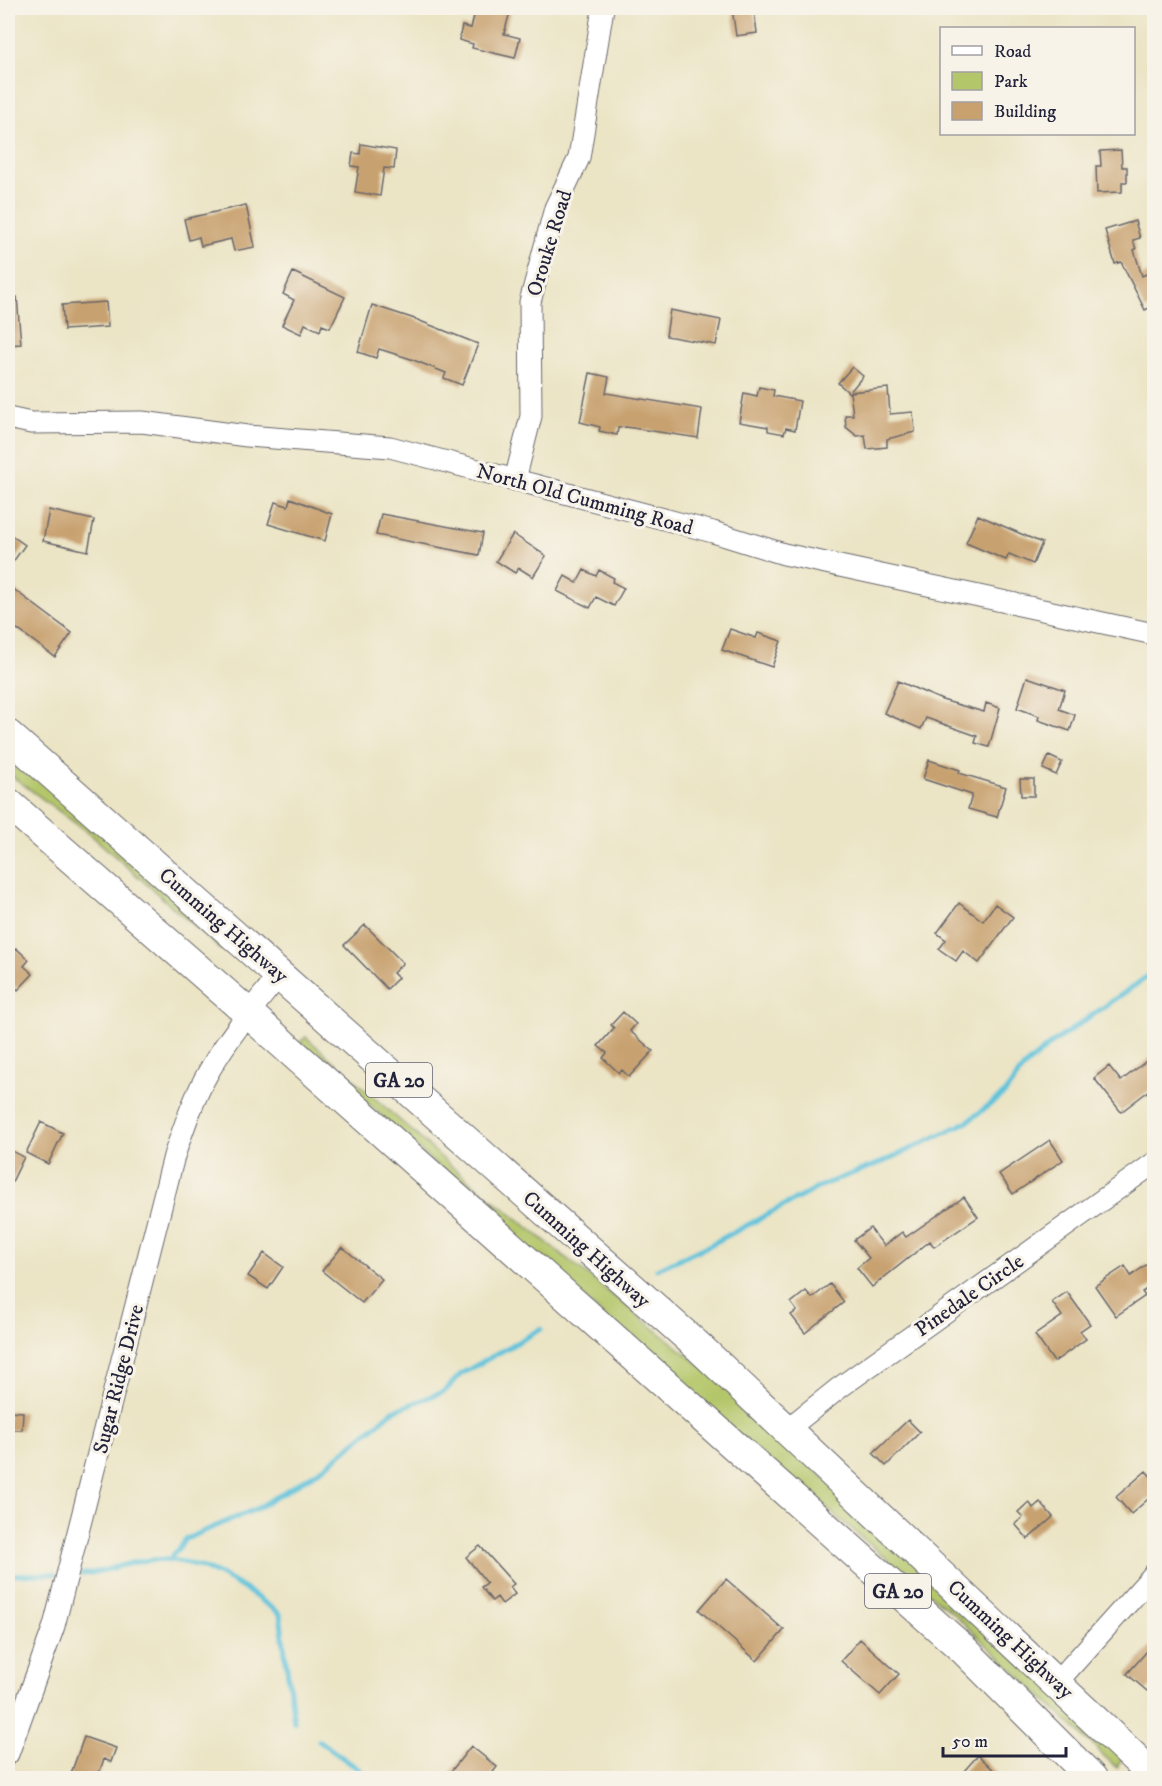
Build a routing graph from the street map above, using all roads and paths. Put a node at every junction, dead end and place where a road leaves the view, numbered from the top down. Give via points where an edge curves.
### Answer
1 (603, 8) edge
2 (8, 418) edge
3 (515, 480) junction
4 (1155, 634) edge
5 (8, 735) edge
6 (8, 803) edge
7 (280, 974) junction
8 (248, 1013) junction
9 (1155, 1163) edge
10 (785, 1431) junction
11 (1155, 1574) edge
12 (1057, 1682) junction
13 (8, 1754) edge
14 (1155, 1776) edge
15 (1092, 1779) edge

1 - 3 street, Orouke Road via 579,158 555,208 530,302 531,416
2 - 3 street, North Old Cumming Road via 31,423 142,422 247,436 390,447
3 - 4 street, North Old Cumming Road via 784,554
5 - 7 highway, Cumming Highway / GA 20
6 - 8 highway, Cumming Highway / GA 20
7 - 8 street, Sugar Ridge Drive
7 - 10 highway, Cumming Highway / GA 20 via 700,1348
8 - 13 street, Sugar Ridge Drive via 209,1071 174,1156 54,1626
8 - 15 highway, Cumming Highway / GA 20 via 963,1649
9 - 10 street, Pinedale Circle via 839,1388
10 - 12 highway, Cumming Highway / GA 20
11 - 12 street
12 - 14 highway, Cumming Highway / GA 20

